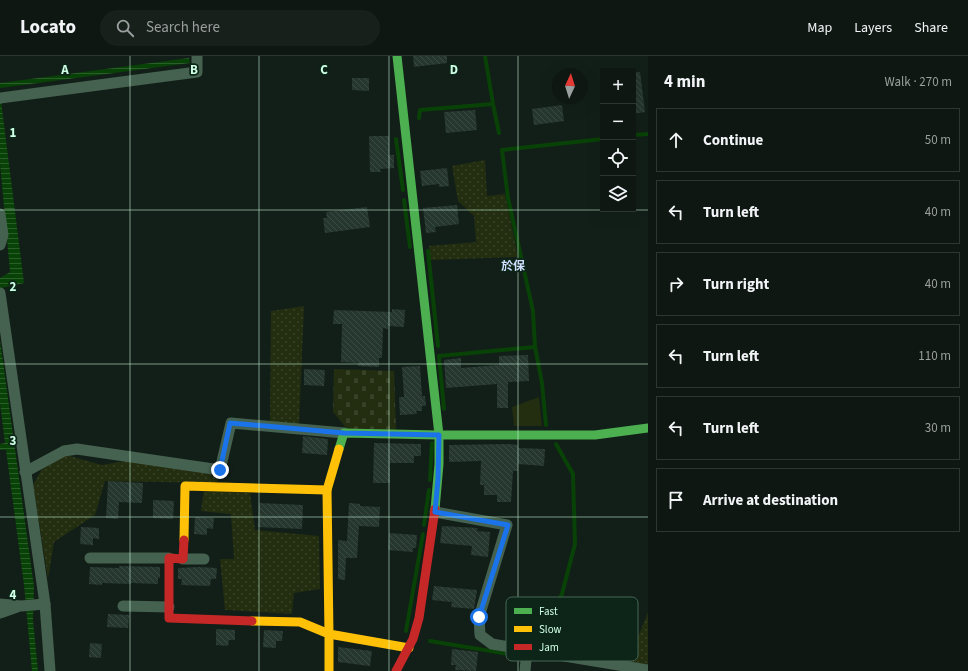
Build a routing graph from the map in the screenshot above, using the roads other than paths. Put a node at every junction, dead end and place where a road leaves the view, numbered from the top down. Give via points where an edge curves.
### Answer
1 (197, 56) edge
2 (397, 56) edge
3 (1, 98) edge
4 (0, 214) edge
5 (0, 245) edge
6 (0, 294) edge
7 (648, 428) edge
8 (344, 433) junction
9 (439, 435) junction
10 (25, 472) junction
11 (327, 490) junction
12 (435, 512) junction
13 (90, 558) dead end
14 (169, 558) junction
15 (183, 559) junction
16 (204, 559) dead end
17 (0, 604) edge
18 (44, 604) junction
19 (21, 606) junction
20 (123, 606) dead end
21 (169, 607) junction
22 (0, 613) edge
23 (329, 634) junction
24 (506, 646) edge
25 (409, 648) junction
26 (526, 661) edge
27 (596, 661) edge
28 (648, 670) edge
29 (50, 671) edge
30 (330, 671) edge
31 (396, 671) edge
32 (525, 671) edge

1 - 3 street via 197,72
2 - 9 street
4 - 5 street via 3,235
6 - 10 street
7 - 9 street via 596,435
8 - 9 street
8 - 10 street via 230,423 220,470 77,449 64,451
8 - 11 street
9 - 12 street
10 - 18 street
11 - 15 street via 185,486
11 - 23 street
12 - 24 street via 508,525 479,617 480,635 492,644
12 - 25 street via 422,607
13 - 14 street
14 - 15 street
14 - 21 street
15 - 16 street
17 - 19 street
18 - 19 street
18 - 29 street
19 - 22 street
20 - 21 street
21 - 23 street via 169,618 300,622
23 - 25 street
23 - 30 street
25 - 31 street
26 - 32 street
27 - 28 street

